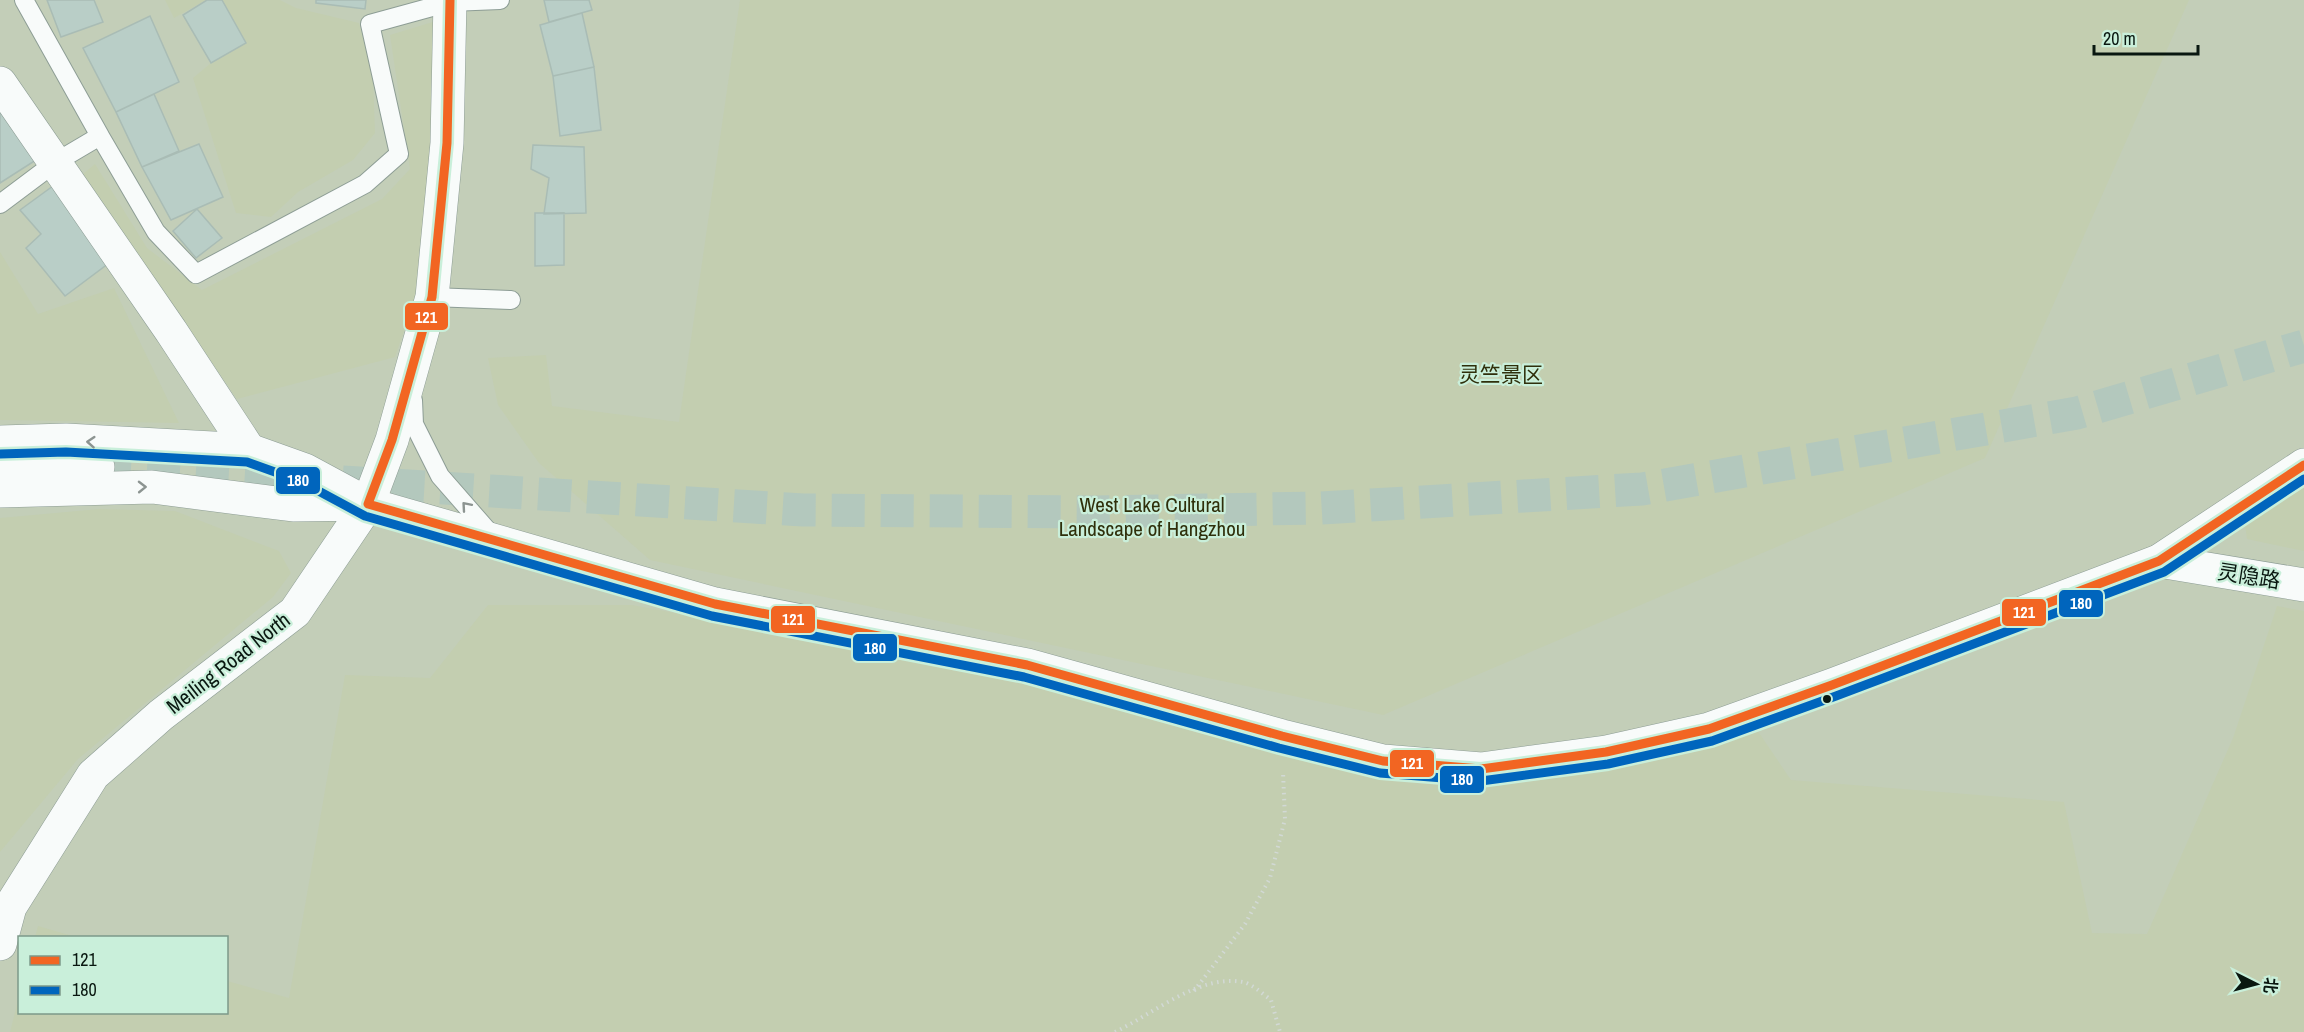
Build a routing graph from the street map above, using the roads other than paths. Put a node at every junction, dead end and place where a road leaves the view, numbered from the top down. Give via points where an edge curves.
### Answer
1 (24, 0) edge
2 (500, 0) edge
3 (450, 1) edge
4 (0, 83) edge
5 (100, 136) junction
6 (56, 162) junction
7 (0, 204) edge
8 (432, 297) junction
9 (511, 300) dead end
10 (412, 363) junction
11 (0, 442) edge
12 (249, 450) junction
13 (2304, 465) edge
14 (0, 467) edge
15 (98, 467) tunnel mouth
16 (0, 491) edge
17 (368, 504) junction
18 (550, 558) junction
19 (2159, 561) junction
20 (2304, 585) edge
21 (0, 944) edge

1 - 5 lane
2 - 3 lane
3 - 5 lane via 370,24 399,154 365,184 196,274 156,232
3 - 8 street, Meiling Road North via 447,143
4 - 6 street
5 - 6 lane
6 - 7 lane
6 - 12 street
8 - 9 lane
8 - 10 street, Meiling Road North
10 - 17 street, Meiling Road North via 392,440
18 -> 10 lane via 488,531 440,476 414,424
12 -> 11 street via 66,440
12 - 17 street via 305,470
13 - 19 street
14 - 15 street
16 -> 17 street via 152,487 293,505
17 - 18 street
17 - 21 street, Meiling Road North via 294,612 161,715 93,775 10,908
18 - 19 street via 715,604 1027,665 1383,761 1481,769 1606,752 1709,729
19 - 20 street, 灵隐路

